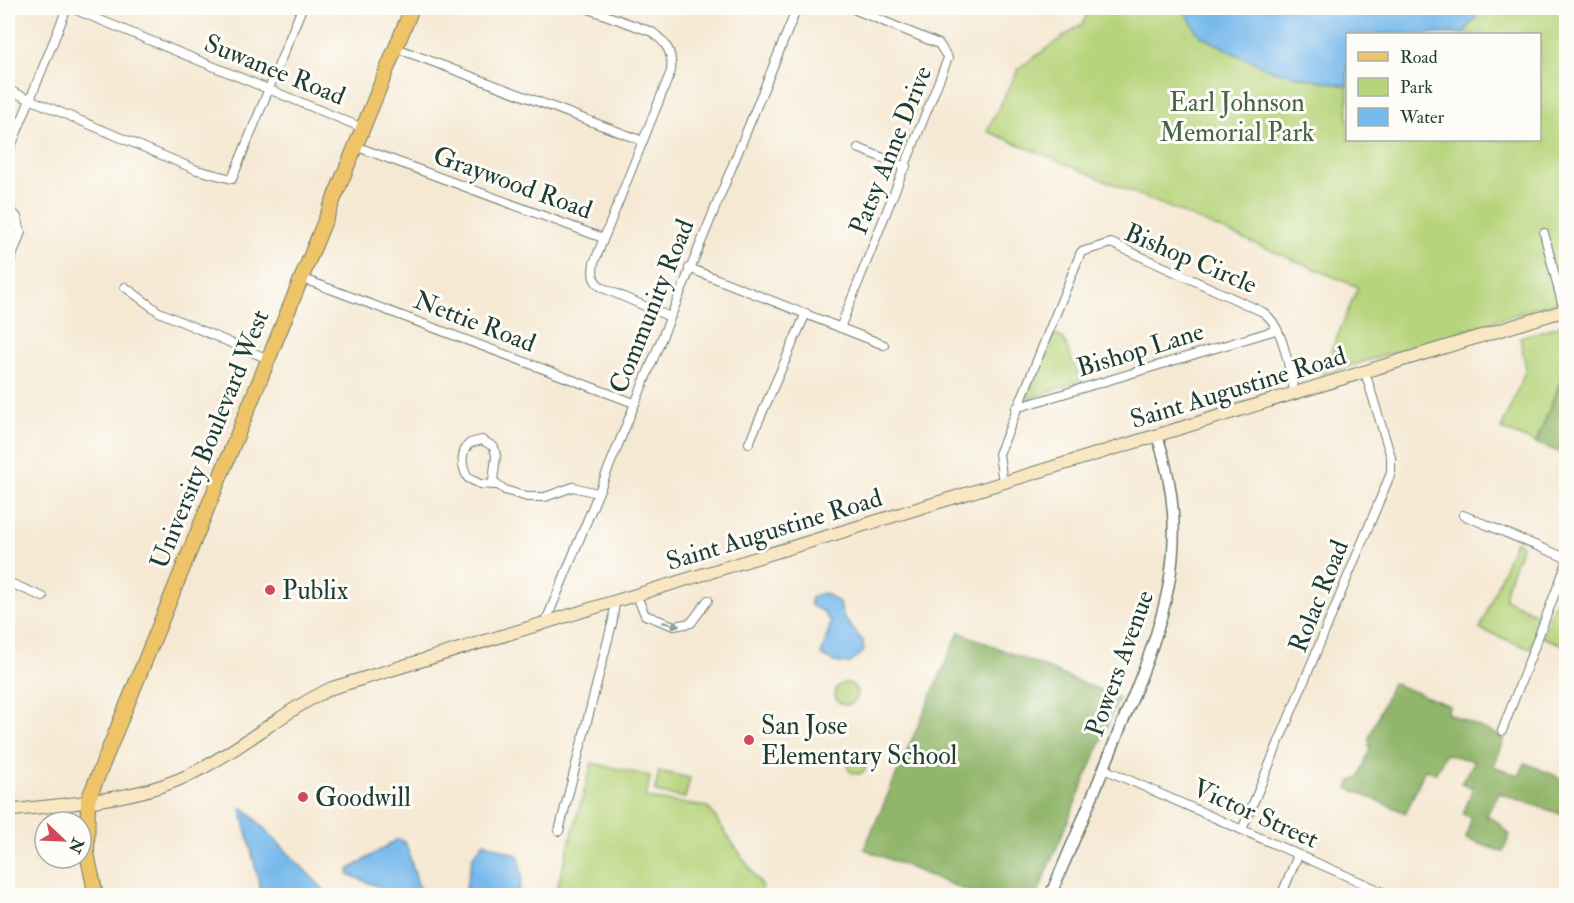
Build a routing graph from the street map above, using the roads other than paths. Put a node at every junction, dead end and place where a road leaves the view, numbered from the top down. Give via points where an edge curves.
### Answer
1 (69, 8) edge
2 (302, 8) edge
3 (412, 8) edge
4 (586, 8) edge
5 (797, 8) edge
6 (851, 8) edge
7 (396, 48) junction
8 (269, 89) junction
9 (8, 90) edge
10 (29, 100) junction
11 (363, 128) junction
12 (643, 141) junction
13 (355, 146) junction
14 (858, 148) dead end
15 (8, 154) edge
16 (906, 167) junction
17 (8, 209) edge
18 (1544, 233) dead end
19 (603, 238) junction
20 (8, 267) edge
21 (689, 268) junction
22 (301, 278) junction
23 (124, 287) dead end
24 (1565, 311) edge
25 (806, 314) junction
26 (670, 316) junction
27 (840, 328) junction
28 (1276, 330) junction
29 (884, 345) dead end
30 (268, 359) junction
31 (1365, 372) junction
32 (1295, 394) junction
33 (634, 403) junction
34 (1016, 408) junction
35 (1157, 435) junction
36 (749, 443) dead end
37 (1004, 483) junction
38 (495, 485) junction
39 (597, 493) junction
40 (1463, 515) dead end
41 (1566, 558) edge
42 (1566, 565) edge
43 (8, 582) edge
44 (636, 594) junction
45 (43, 597) dead end
46 (708, 600) dead end
47 (615, 601) junction
48 (546, 621) junction
49 (1502, 731) dead end
50 (1104, 769) junction
51 (88, 800) junction
52 (8, 811) edge
53 (1242, 830) junction
54 (559, 831) dead end
55 (1298, 855) junction
56 (96, 896) edge
57 (1050, 896) edge
58 (1281, 896) edge
59 (1392, 896) edge

1 - 8 street, Suwanee Road
1 - 10 street
2 - 8 street
3 - 7 main road, University Boulevard West
4 - 12 street via 652,32 671,54 671,71
5 - 21 street, Community Road
6 - 16 street, Patsy Anne Drive via 939,44 948,58
7 - 11 main road, University Boulevard West
7 - 12 street
8 - 10 street via 232,180 197,170
8 - 11 street, Suwanee Road
9 - 10 street
10 - 15 street
11 - 13 main road, University Boulevard West
12 - 19 street
13 - 19 street, Graywood Road
13 - 22 main road, University Boulevard West
14 - 16 street
16 - 27 street, Patsy Anne Drive
17 - 20 street via 21,224
18 - 24 street
19 - 26 street, Graywood Road via 592,273 597,284
21 - 25 street
21 - 26 street, Community Road
22 - 30 main road, University Boulevard West
22 - 33 street, Nettie Road
23 - 30 street via 159,312
24 - 31 main road, Saint Augustine Road
25 - 27 street
25 - 36 street
26 - 33 street, Community Road
27 - 29 street
28 - 32 street, Bishop Circle
28 - 34 street, Bishop Lane
28 - 34 street, Bishop Circle via 1272,318 1263,312 1111,243 1081,252
30 - 51 main road, University Boulevard West
31 - 32 main road, Saint Augustine Road
31 - 53 street, Rolac Road via 1389,451 1391,473
32 - 35 main road, Saint Augustine Road
33 - 39 street, Community Road
34 - 37 street, Bishop Circle via 999,454
35 - 37 main road, Saint Augustine Road
35 - 50 street, Powers Avenue via 1171,491 1173,565 1158,634
37 - 44 main road, Saint Augustine Road
38 - 38 street via 494,447 482,440 470,442 462,461 468,478
38 - 39 street via 537,498 573,487
39 - 48 street, Community Road
40 - 41 street
42 - 49 street
43 - 45 street
44 -> 46 street via 645,615 674,626 691,623
44 - 47 main road, Saint Augustine Road
47 - 48 main road, Saint Augustine Road
47 - 54 street
48 - 51 main road, Saint Augustine Road via 332,688 195,772 141,792
50 - 53 street, Victor Street
50 - 57 street, Powers Avenue
51 - 52 main road, Saint Augustine Road
51 - 56 main road, University Boulevard West via 87,853
53 - 55 street, Victor Street
55 - 58 street
55 - 59 street, Victor Street

